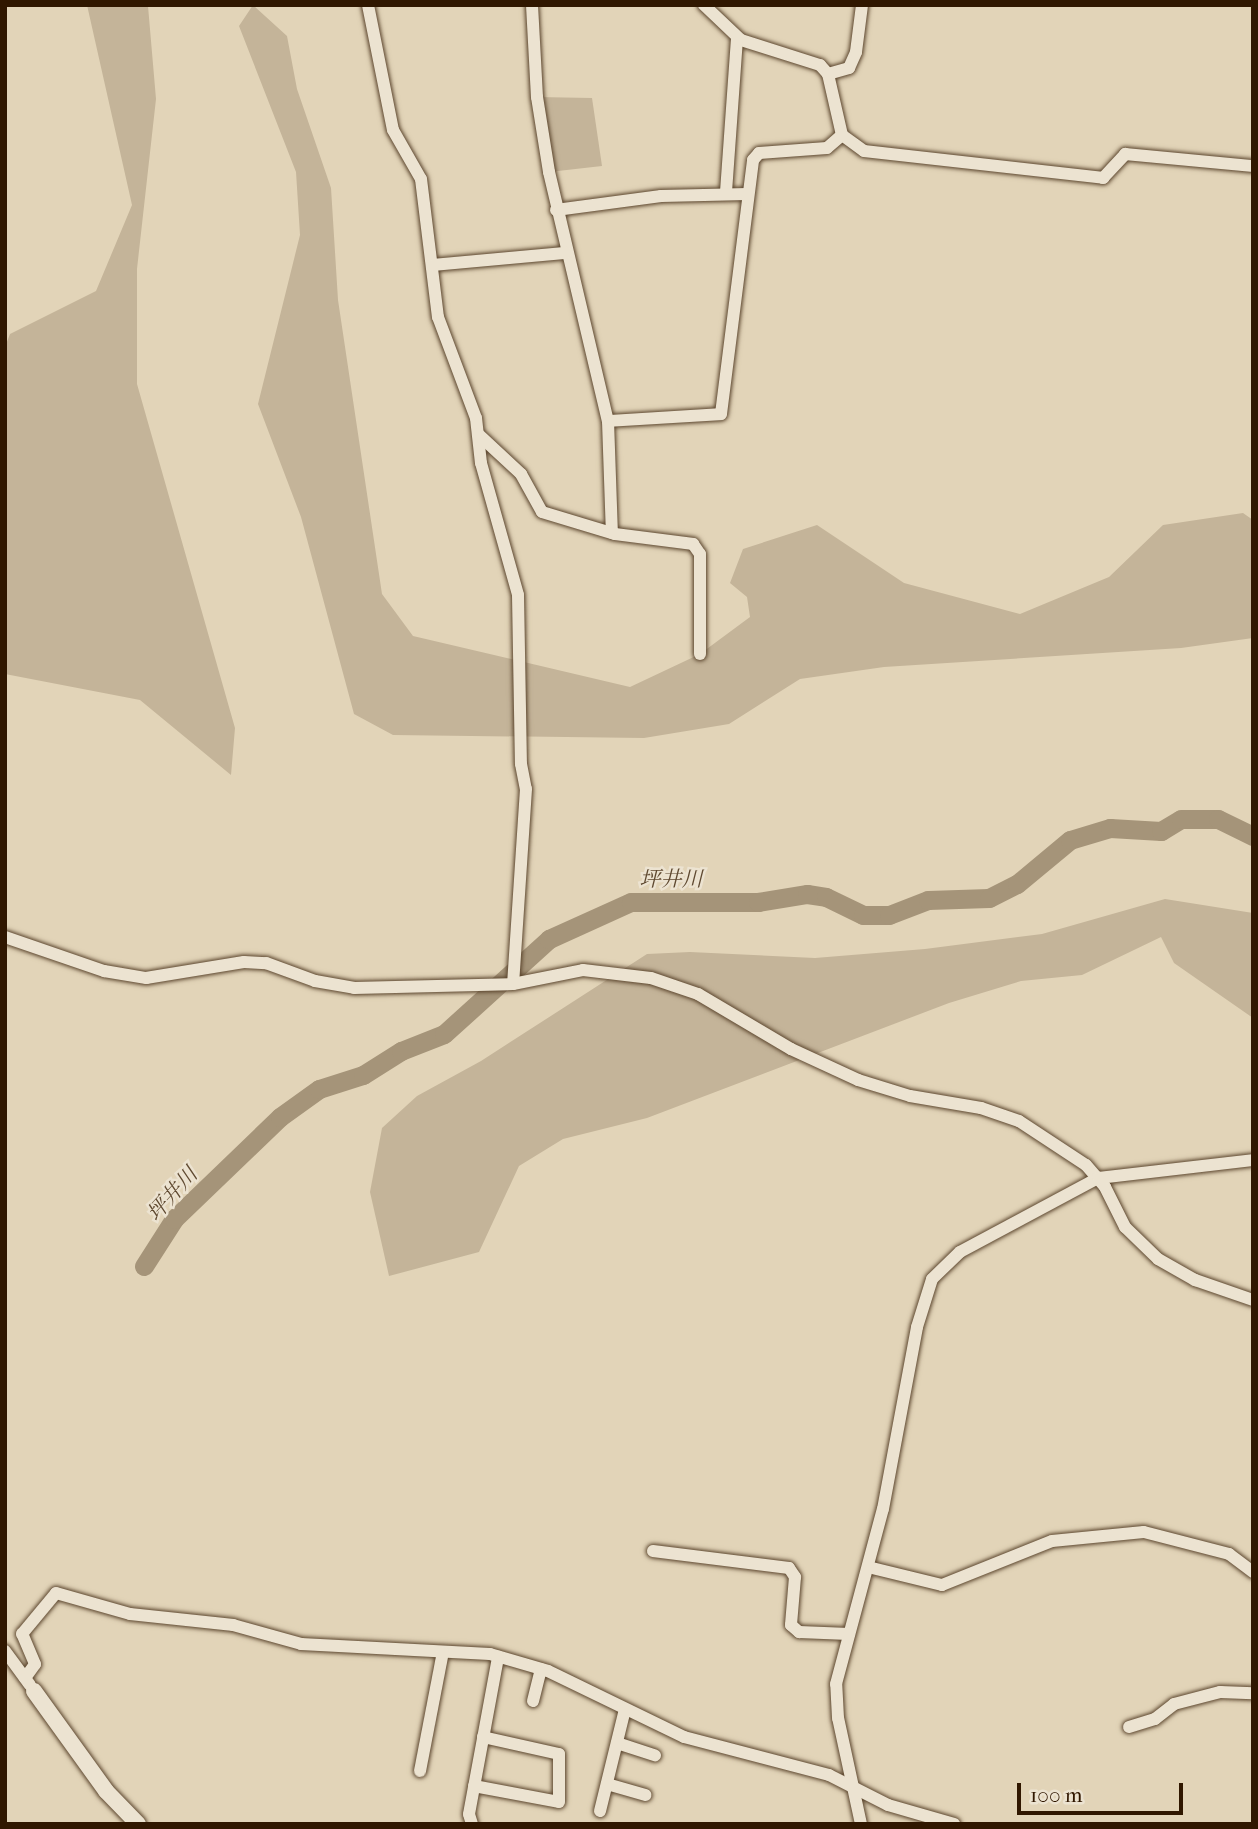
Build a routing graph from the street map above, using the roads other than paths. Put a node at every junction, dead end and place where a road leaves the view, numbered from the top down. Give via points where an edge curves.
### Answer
1 (368, 5) edge
2 (532, 5) edge
3 (704, 5) edge
4 (862, 5) edge
5 (737, 37) junction
6 (828, 74) junction
7 (842, 135) junction
8 (1253, 166) edge
9 (726, 192) junction
10 (747, 194) junction
11 (556, 210) junction
12 (566, 253) junction
13 (433, 265) junction
14 (608, 421) junction
15 (478, 434) junction
16 (612, 533) junction
17 (700, 654) dead end
18 (5, 937) edge
19 (513, 984) junction
20 (1253, 1160) edge
21 (1098, 1178) junction
22 (1253, 1300) edge
23 (653, 1550) dead end
24 (868, 1567) junction
25 (1253, 1572) edge
26 (849, 1633) junction
27 (5, 1651) edge
28 (443, 1652) junction
29 (498, 1657) junction
30 (541, 1669) junction
31 (30, 1685) junction
32 (1253, 1693) edge
33 (533, 1701) dead end
34 (625, 1709) junction
35 (1129, 1727) dead end
36 (483, 1737) junction
37 (617, 1743) junction
38 (655, 1755) dead end
39 (420, 1771) dead end
40 (607, 1784) junction
41 (474, 1786) junction
42 (852, 1789) junction
43 (645, 1794) dead end
44 (600, 1811) dead end
45 (138, 1824) edge
46 (472, 1824) edge
47 (861, 1824) edge
48 (954, 1824) edge

1 - 13 street via 393,130 421,179
2 - 11 street via 537,97
3 - 5 street
4 - 6 street via 856,52 849,68
5 - 6 street via 809,60
5 - 9 street
6 - 7 street
7 - 8 street via 864,151 1102,178 1125,154
7 - 10 street via 827,148 759,153 749,170
9 - 10 street
9 - 11 street
10 - 14 street via 721,414
11 - 12 street
12 - 13 street
12 - 14 street
13 - 15 street via 438,317
14 - 16 street
15 - 16 street via 521,474 542,512
15 - 19 street via 481,463 520,617 521,764 526,789
16 - 17 street via 674,539 698,549
18 - 19 street via 104,971 146,978 244,962 266,963 316,981 354,988
19 - 21 street via 583,970 624,972 687,990 791,1049 858,1080 910,1097 981,1108 1019,1121 1075,1156
20 - 21 street
21 - 22 street via 1125,1227 1158,1259 1195,1280
21 - 24 street via 960,1252 932,1279 917,1327
23 - 26 street via 789,1568 795,1577 792,1625 799,1632
24 - 25 street via 942,1585 1052,1541 1144,1532 1229,1554
24 - 26 street
26 - 42 street via 836,1684
27 - 31 street
28 - 29 street
28 - 31 street via 301,1644 233,1625 130,1614 56,1592 22,1634 35,1664
28 - 39 street
29 - 30 street
29 - 36 street
30 - 33 street
30 - 34 street
31 - 45 street via 106,1791
32 - 35 street via 1220,1692 1174,1704 1155,1718
34 - 37 street
34 - 42 street via 684,1737 829,1775
36 - 41 street
36 - 41 street via 559,1754 559,1802
37 - 38 street
37 - 40 street
40 - 43 street
40 - 44 street
41 - 46 street via 469,1814
42 - 47 street
42 - 48 street

